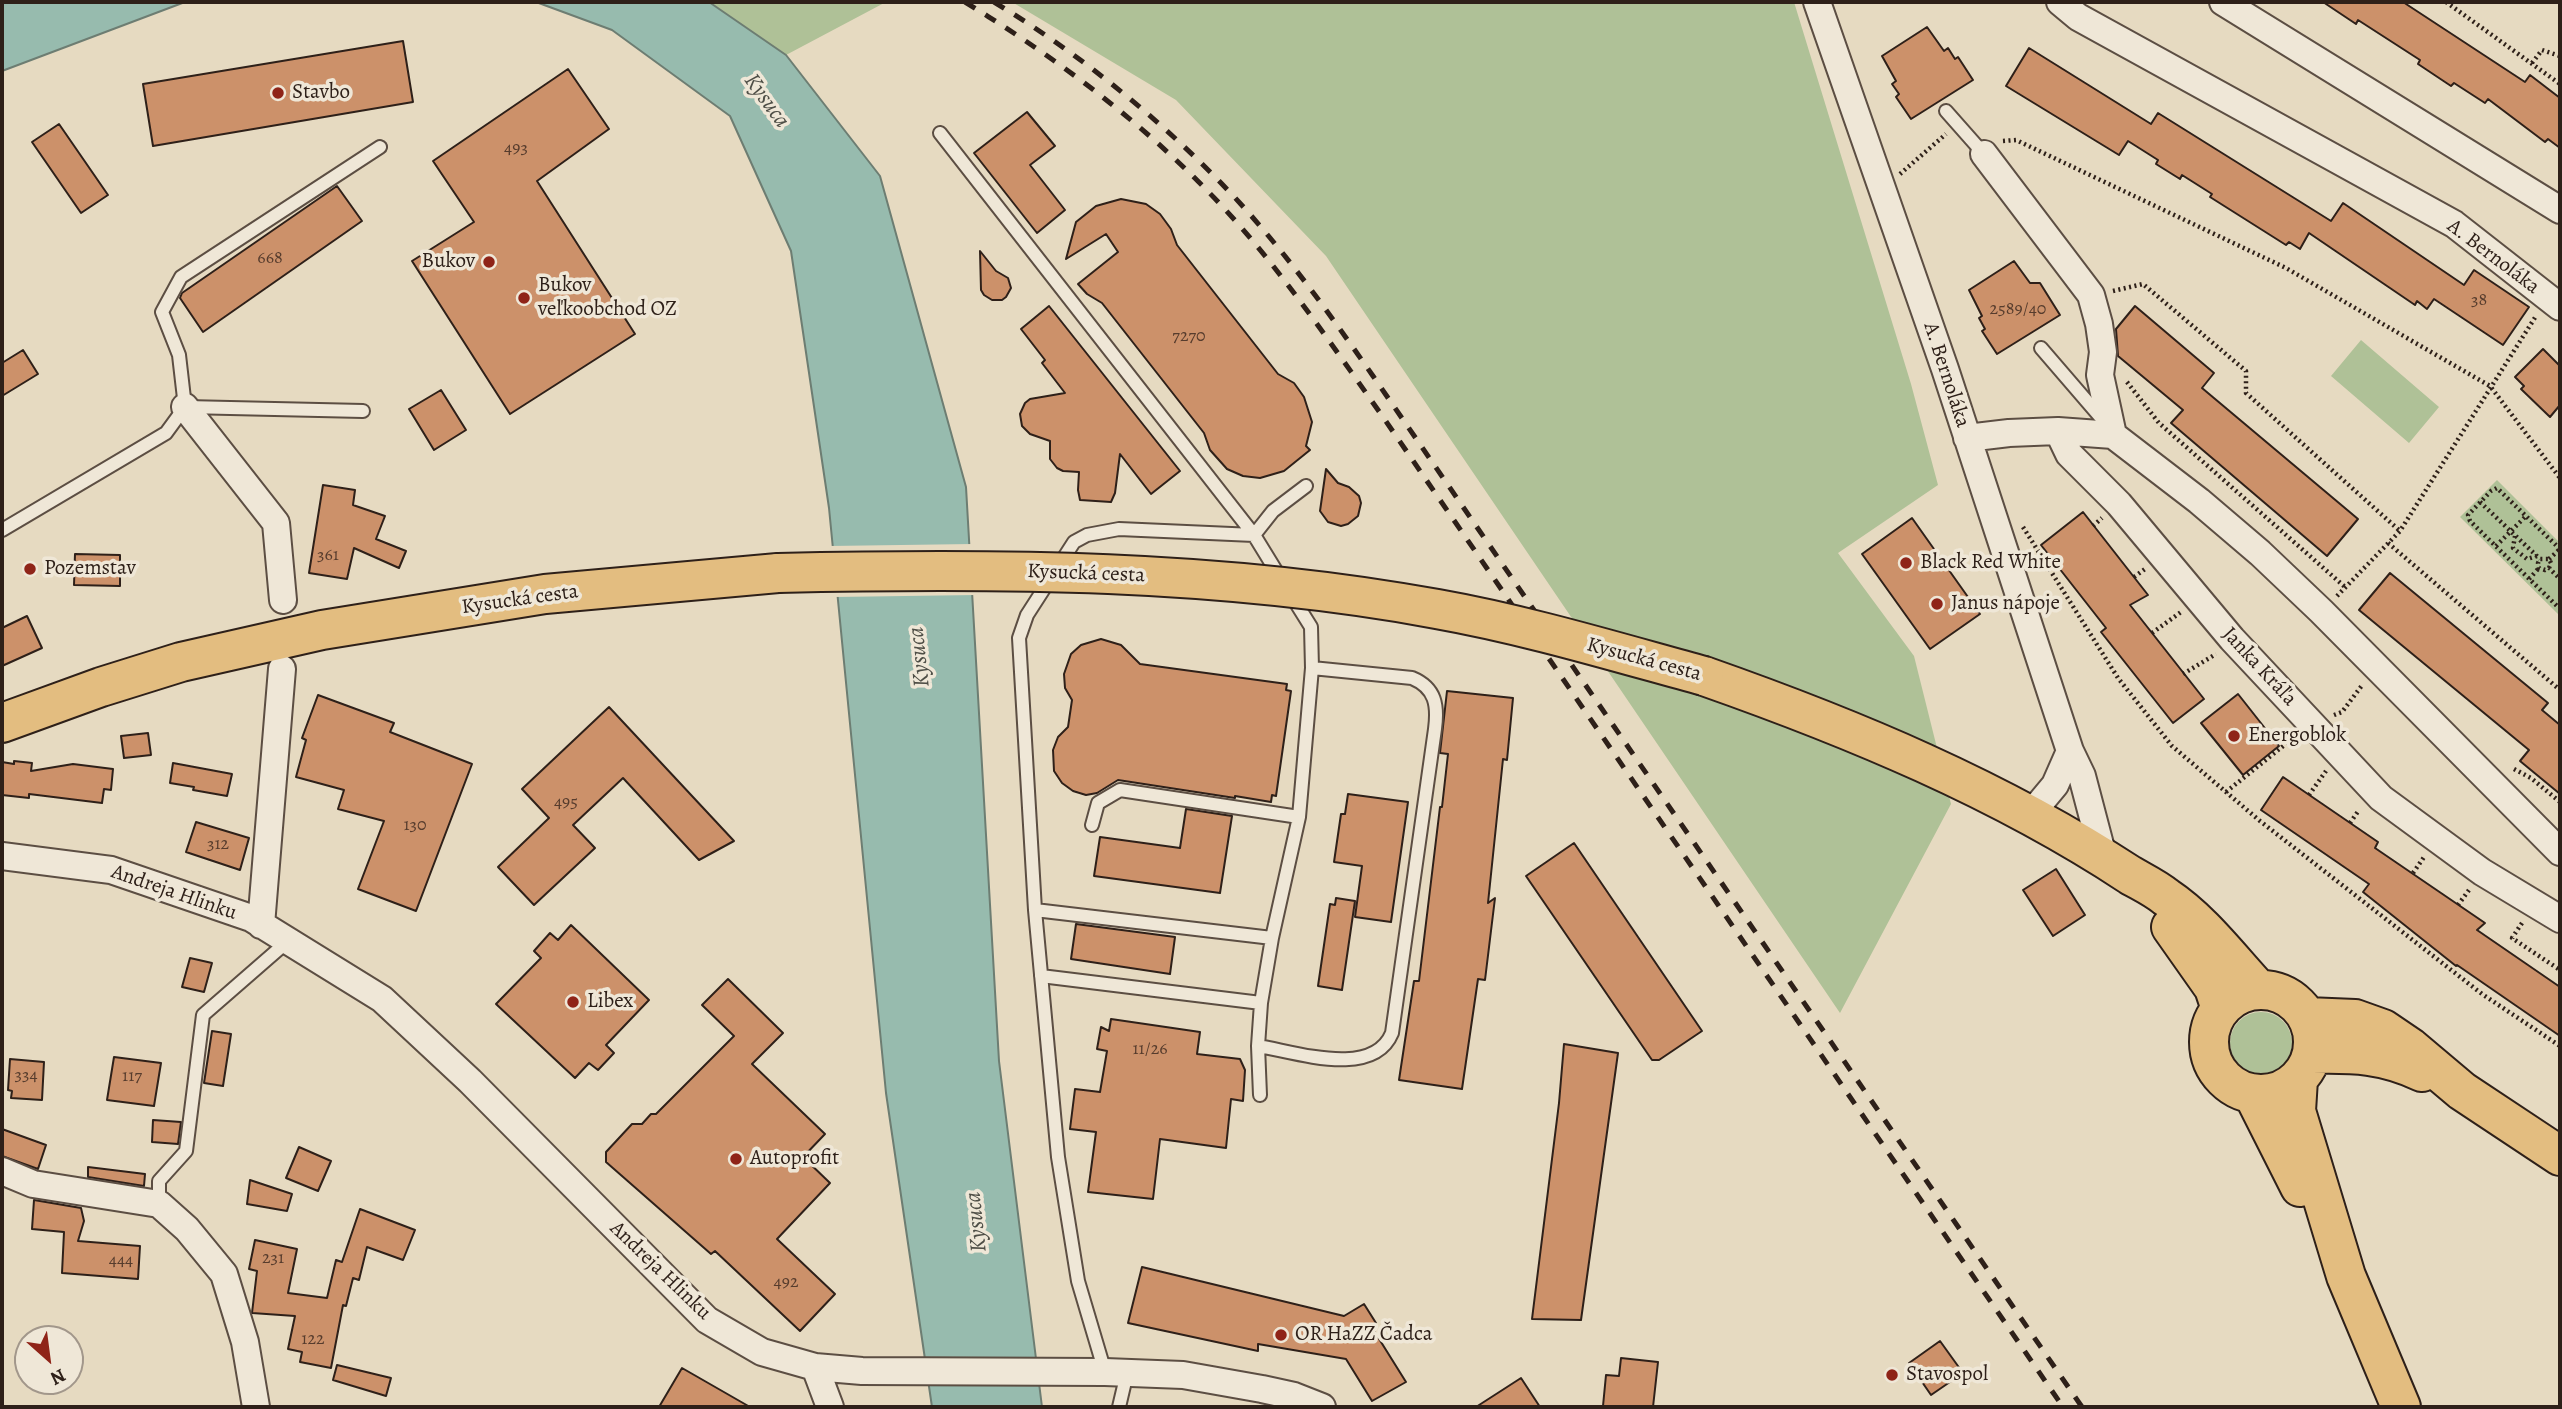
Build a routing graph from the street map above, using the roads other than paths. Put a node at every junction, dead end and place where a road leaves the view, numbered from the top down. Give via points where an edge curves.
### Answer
1 (1817, 2) edge
2 (2060, 2) edge
3 (2223, 2) edge
4 (1946, 111) dead end
5 (940, 133) dead end
6 (380, 147) dead end
7 (1984, 154) joint
8 (2560, 210) edge
9 (2554, 303) edge
10 (2041, 348) dead end
11 (185, 407) junction
12 (363, 411) dead end
13 (2058, 431) junction
14 (2113, 435) junction
15 (1967, 438) junction
16 (1306, 485) dead end
17 (2, 530) edge
18 (1254, 535) junction
19 (283, 600) dead end
20 (1312, 668) junction
21 (282, 669) dead end
22 (2, 723) edge
23 (2070, 751) junction
24 (2030, 815) junction
25 (1299, 817) junction
26 (1092, 825) dead end
27 (2560, 852) edge
28 (2, 856) edge
29 (2117, 866) junction
30 (1035, 910) junction
31 (2560, 919) edge
32 (261, 925) junction
33 (1272, 938) junction
34 (288, 942) junction
35 (1041, 976) junction
36 (2259, 990) junction
37 (1261, 1003) junction
38 (2221, 1009) junction
39 (1258, 1046) junction
40 (2306, 1050) junction
41 (2253, 1094) junction
42 (1260, 1095) dead end
43 (2560, 1156) edge
44 (2, 1171) edge
45 (159, 1204) junction
46 (2346, 1276) junction
47 (815, 1367) junction
48 (1116, 1372) junction
49 (256, 1407) edge
50 (830, 1407) edge
51 (1119, 1407) edge
52 (1322, 1407) edge
53 (2401, 1407) edge

1 - 15 street, A. Bernoláka
2 - 9 street, A. Bernoláka via 2078,17 2454,224
3 - 8 street
4 - 7 lane
5 - 18 lane
6 - 11 lane via 181,277 162,312 179,355
7 - 14 street via 2091,295 2103,352 2100,375
10 - 14 lane
11 - 12 lane
11 - 17 lane via 166,433
11 - 19 street via 276,523
13 - 14 street
13 - 15 street
13 - 31 street, Janka Kráľa via 2069,454 2119,504 2235,643 2381,798 2482,872
14 - 27 street via 2209,510 2321,611
15 - 23 street, A. Bernoláka
16 - 18 lane via 1273,511
18 - 20 lane via 1311,627
18 - 30 lane via 1119,529 1087,535 1074,542 1027,615 1019,638
20 - 25 lane
20 - 39 lane via 1412,678 1424,683 1436,706 1392,1033 1388,1042 1360,1059
21 - 32 street, Andreja Hlinku
22 - 24 main road, Kysucká cesta, bridge via 181,662 322,630 544,594 778,573 1067,573 1218,580 1330,592 1438,609 1599,647 1781,703 1866,737
23 - 24 street via 2055,785
23 - 29 street, A. Bernoláka
24 - 29 main road, Kysucká cesta
25 - 26 lane via 1120,790 1098,803
25 - 33 lane
28 - 32 street, Andreja Hlinku via 111,870
29 - 36 main road, Kysucká cesta via 2167,897 2196,922
29 - 38 main road, Kysucká cesta via 2201,966
30 - 33 lane
30 - 35 lane
32 - 34 street, Andreja Hlinku
33 - 37 lane
34 - 45 lane via 203,1015 186,1151 159,1181
34 - 47 street, Andreja Hlinku via 383,999 707,1320 762,1352
35 - 37 lane
35 - 48 lane via 1058,1157 1078,1280
36 - 38 main road via 2238,996
36 - 40 main road, Kysucká cesta via 2287,997 2298,1005
37 - 39 lane
38 - 41 main road via 2209,1038 2213,1061 2225,1080
39 - 42 lane
40 - 41 main road via 2286,1088
40 - 43 main road via 2355,1019 2383,1029 2462,1090
40 - 46 main road via 2296,1111
41 - 46 main road
44 - 45 street via 33,1184
45 - 49 street via 187,1229 224,1274 245,1342
46 - 53 main road
47 - 48 street, Andreja Hlinku
47 - 50 street
48 - 51 lane
48 - 52 street, Andreja Hlinku via 1222,1380

